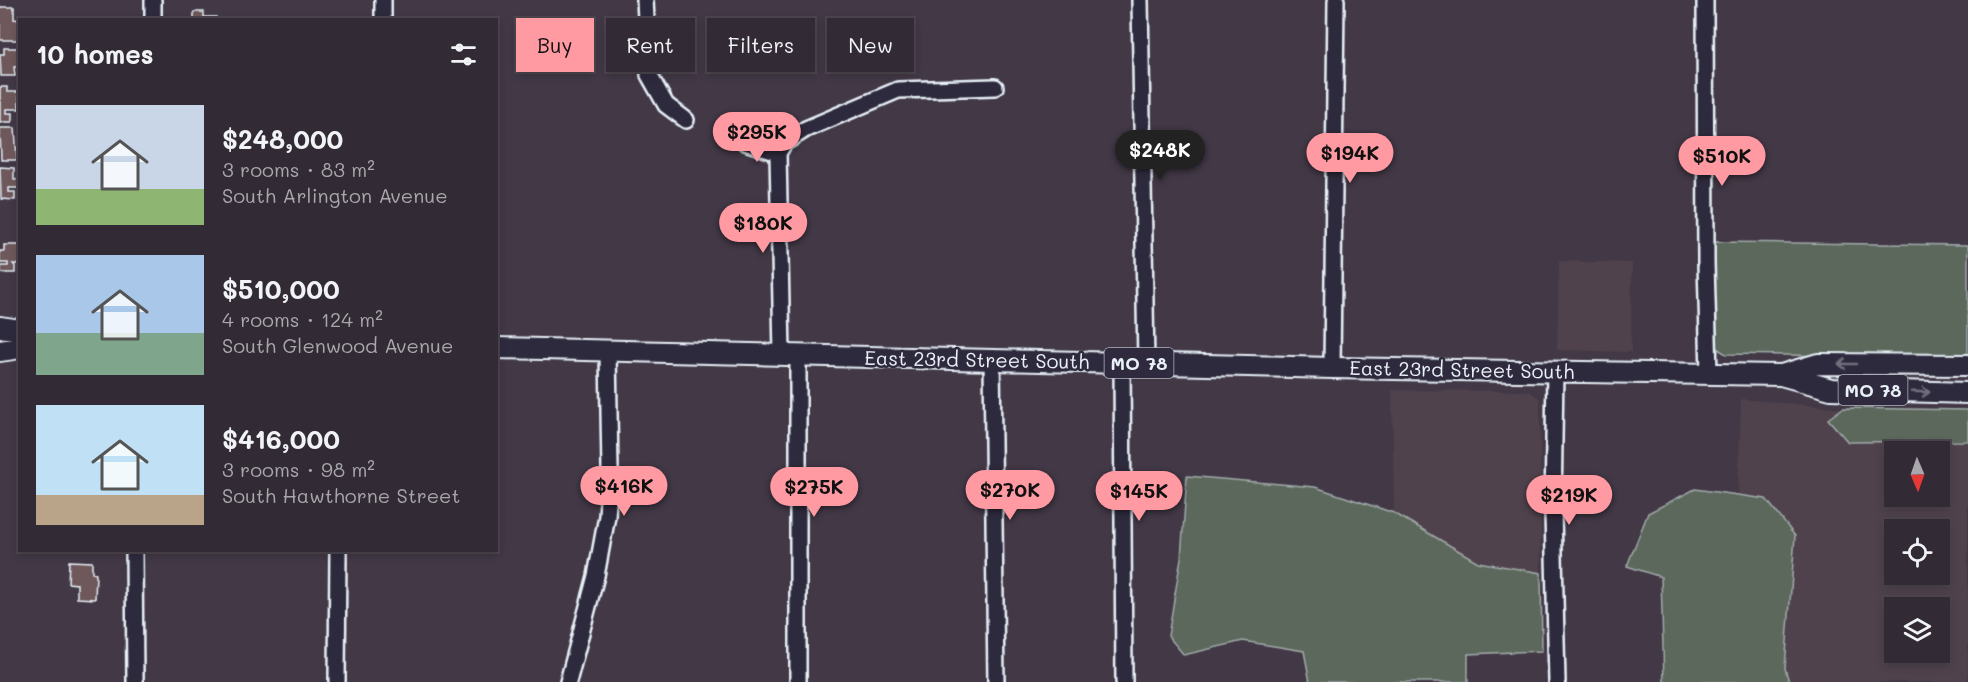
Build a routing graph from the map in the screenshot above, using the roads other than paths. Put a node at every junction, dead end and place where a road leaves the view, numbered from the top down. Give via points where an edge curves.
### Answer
1 (153, 0) edge
2 (383, 0) edge
3 (645, 0) edge
4 (1140, 0) edge
5 (1336, 0) edge
6 (1705, 0) edge
7 (153, 18) edge
8 (383, 18) edge
9 (995, 87) dead end
10 (686, 120) dead end
11 (745, 142) dead end
12 (778, 153) junction
13 (0, 327) edge
14 (18, 330) edge
15 (18, 348) edge
16 (498, 348) edge
17 (0, 351) edge
18 (608, 351) junction
19 (790, 355) junction
20 (992, 360) junction
21 (1122, 362) junction
22 (1146, 363) junction
23 (1968, 364) edge
24 (1332, 368) junction
25 (1555, 370) junction
26 (1708, 374) junction
27 (1781, 375) junction
28 (1968, 393) edge
29 (134, 552) edge
30 (338, 552) edge
31 (570, 680) edge
32 (135, 682) edge
33 (337, 682) edge
34 (798, 682) edge
35 (996, 682) edge
36 (1124, 682) edge
37 (1557, 682) edge

1 - 7 street
2 - 8 street
3 - 10 street via 649,75 666,105
4 - 22 street
5 - 24 street
6 - 26 street
9 - 12 street via 898,90 806,129 784,143
11 - 12 street
12 - 19 street
13 - 14 main road
15 - 17 main road
16 - 18 main road, East 23rd Street South / MO 78
18 - 19 main road, East 23rd Street South / MO 78
18 - 31 street via 607,516
19 - 20 main road, East 23rd Street South / MO 78
19 - 34 street
20 - 21 main road, East 23rd Street South / MO 78
20 - 35 street
21 - 22 main road, East 23rd Street South / MO 78
21 - 36 street
22 - 24 main road, East 23rd Street South / MO 78
23 -> 27 main road, East 23rd Street South / MO 78 via 1818,364
24 - 25 main road, East 23rd Street South / MO 78
25 - 26 main road, East 23rd Street South / MO 78
25 - 37 street via 1552,512
26 - 27 main road, East 23rd Street South / MO 78
27 -> 28 main road, East 23rd Street South / MO 78 via 1831,389
29 - 32 street
30 - 33 street

